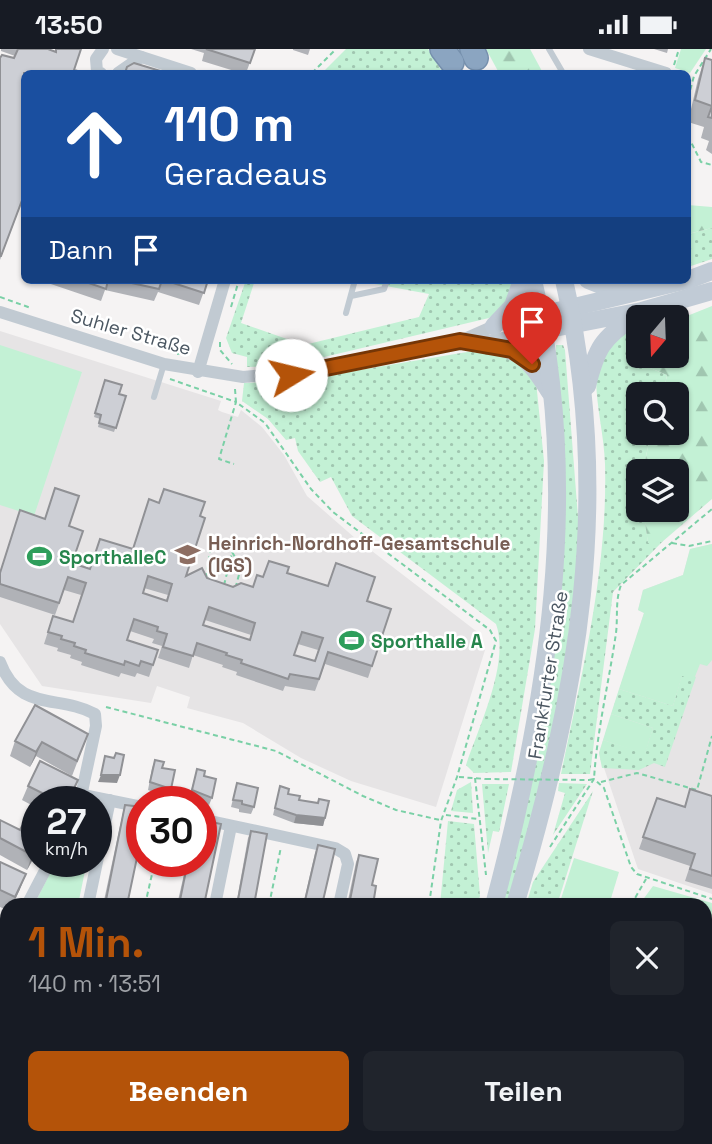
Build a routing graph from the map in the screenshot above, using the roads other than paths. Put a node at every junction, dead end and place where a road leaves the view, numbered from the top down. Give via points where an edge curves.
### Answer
1 (103, 49) edge
2 (117, 49) edge
3 (549, 49) edge
4 (589, 49) edge
5 (141, 57) junction
6 (99, 70) edge
7 (122, 70) edge
8 (182, 70) edge
9 (560, 70) edge
10 (656, 70) edge
11 (712, 271) edge
12 (691, 279) edge
13 (224, 284) edge
14 (354, 284) edge
15 (386, 284) edge
16 (521, 284) edge
17 (534, 284) edge
18 (566, 284) edge
19 (598, 284) edge
20 (679, 284) edge
21 (712, 291) edge
22 (351, 296) junction
23 (641, 302) junction
24 (0, 312) edge
25 (346, 313) dead end
26 (572, 317) junction
27 (543, 323) junction
28 (494, 326) junction
29 (460, 341) junction
30 (480, 343) junction
31 (167, 359) junction
32 (198, 372) junction
33 (154, 397) dead end
34 (553, 398) junction
35 (584, 399) junction
36 (0, 661) edge
37 (73, 783) edge
38 (75, 786) edge
39 (84, 786) edge
40 (217, 823) edge
41 (231, 826) junction
42 (42, 877) edge
43 (95, 877) edge
44 (31, 898) edge
45 (90, 898) edge
46 (216, 898) edge
47 (341, 898) edge
48 (496, 898) edge
49 (517, 898) edge

1 - 6 street via 95,65
2 - 5 street
3 - 9 lane
4 - 10 street
5 - 7 street
5 - 8 street
11 - 12 street
13 - 32 street
14 - 22 lane
15 - 22 lane via 384,289
16 - 28 street via 513,306
17 - 27 street, Frankfurter Straße
18 - 26 street, Frankfurter Straße
19 - 23 street
20 - 23 street
21 - 23 street
22 - 25 lane
23 - 26 street
23 - 35 street via 601,344
24 - 31 street, Suhler Straße
26 - 27 street
26 - 35 street, Frankfurter Straße
27 - 28 street, Suhler Straße
27 - 30 street, Suhler Straße
27 - 34 street, Frankfurter Straße
28 - 29 street, Suhler Straße
29 - 30 street, Suhler Straße
29 - 32 street, Suhler Straße via 291,375
30 - 34 street via 523,356
31 - 32 street, Suhler Straße
31 - 33 lane
34 - 48 street, Frankfurter Straße via 558,513 550,630 527,771
35 - 49 street, Frankfurter Straße via 588,539 580,635 553,771
36 - 39 street via 29,698 100,710
37 - 38 lane
40 - 41 street
41 - 46 street
41 - 47 street via 345,854 348,864
42 - 44 street
43 - 45 street

